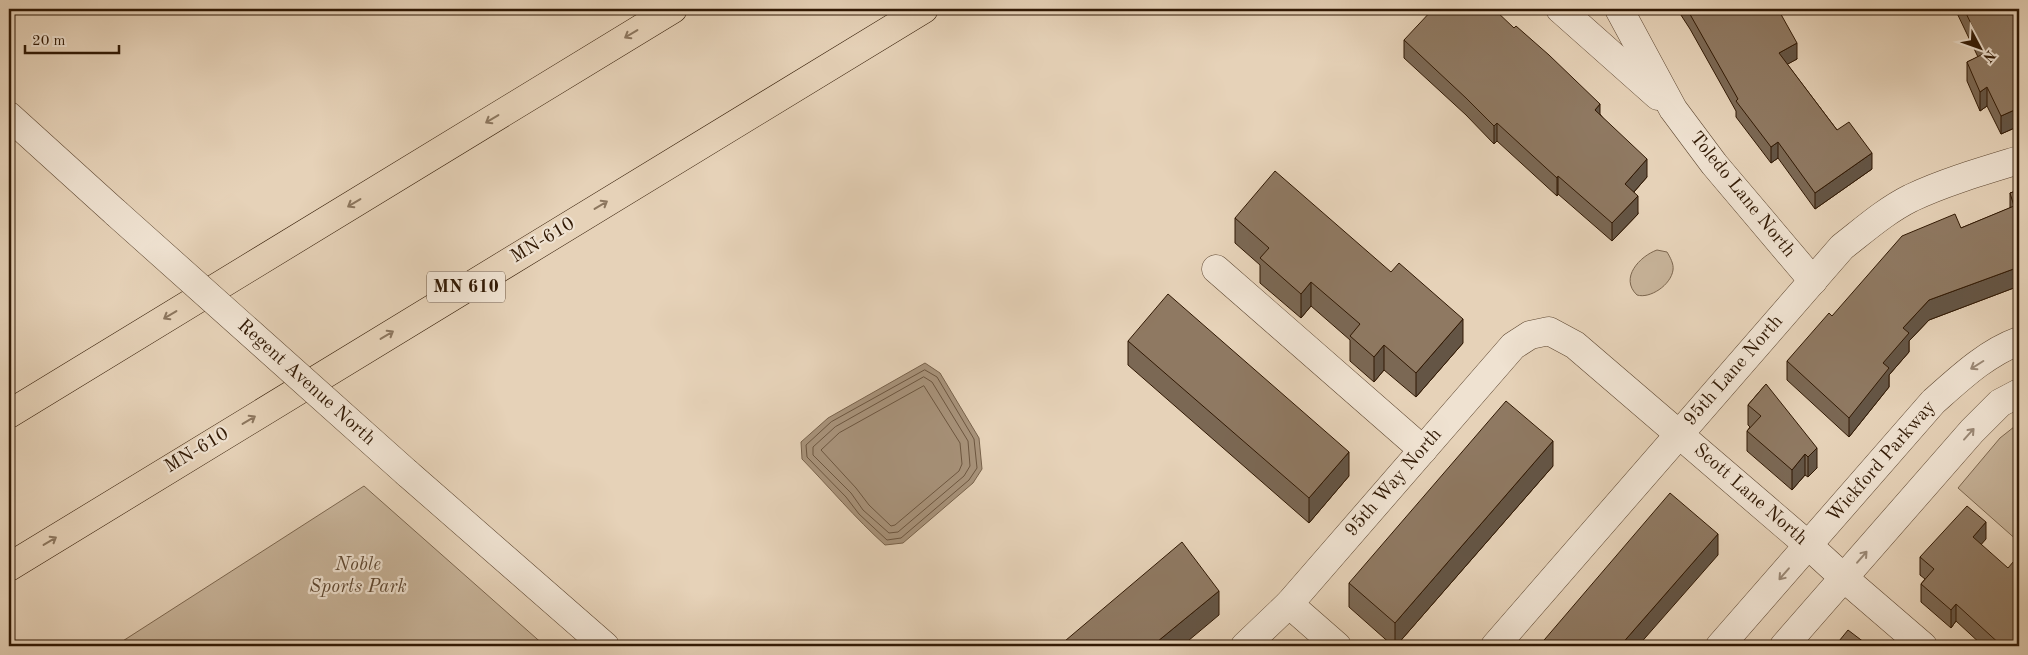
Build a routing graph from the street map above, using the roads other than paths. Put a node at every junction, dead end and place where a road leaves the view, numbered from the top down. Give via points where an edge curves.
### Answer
1 (673, 9) edge
2 (924, 9) edge
3 (1560, 9) edge
4 (1619, 9) edge
5 (1673, 109) junction
6 (9, 116) edge
7 (2019, 160) edge
8 (1216, 269) dead end
9 (1813, 281) junction
10 (1549, 331) joint
11 (2019, 341) edge
12 (2019, 393) edge
13 (9, 414) edge
14 (1679, 434) junction
15 (1423, 450) junction
16 (1808, 545) junction
17 (9, 567) edge
18 (1844, 578) junction
19 (1289, 604) junction
20 (605, 646) edge
21 (1245, 646) edge
22 (1337, 646) edge
23 (1495, 646) edge
24 (1720, 646) edge
25 (1784, 646) edge
26 (1922, 646) edge

1 -> 13 highway
17 -> 2 highway, MN-610 / MN 610
3 - 5 street, Toledo Lane North
4 - 5 street, Toledo Lane North
5 - 9 street, Toledo Lane North via 1714,164
6 - 20 street, Regent Avenue North, bridge
7 - 9 street, 95th Lane North via 1950,182 1881,216 1842,247
8 - 15 street
9 - 14 street, 95th Lane North
10 - 14 street, Scott Lane North via 1575,345
10 - 15 street, 95th Way North via 1530,334 1513,346
11 -> 16 street, Wickford Parkway via 1968,370 1933,402
18 -> 12 street via 1972,431 2000,403
14 - 16 street, Scott Lane North
14 - 23 street, 95th Lane North
15 - 19 street, 95th Way North
16 - 18 street, Scott Lane North
16 -> 24 street, Wickford Parkway
18 - 25 street
18 - 26 street, Scott Lane North
19 - 21 street, 95th Way North
19 - 22 street

